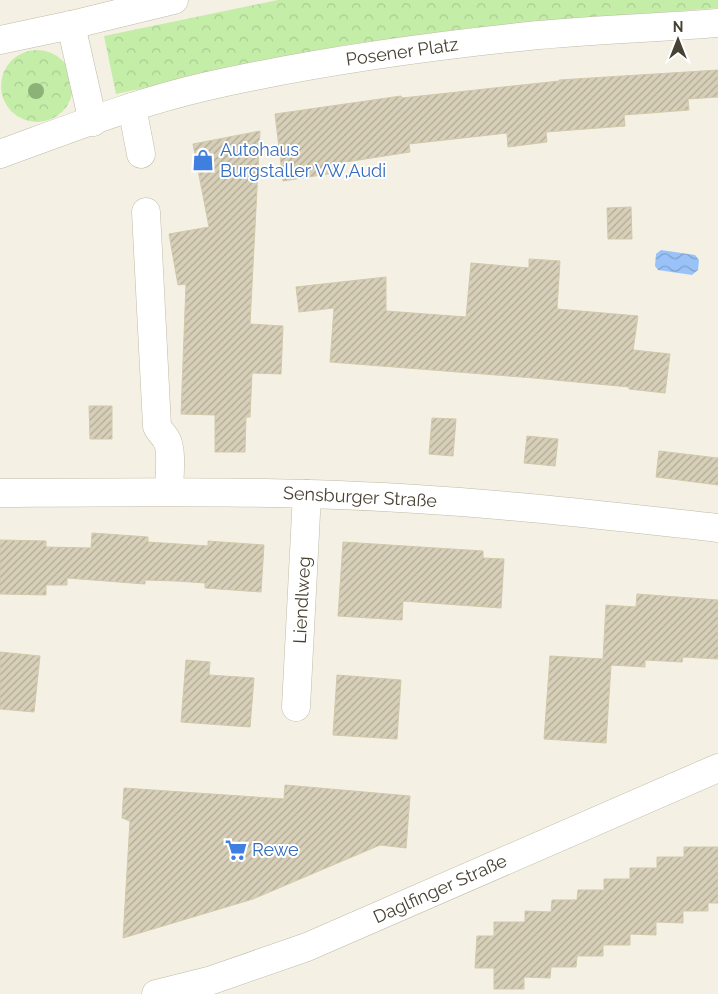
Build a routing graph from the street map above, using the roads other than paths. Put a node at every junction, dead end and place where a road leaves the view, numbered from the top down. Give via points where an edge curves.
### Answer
1 (174, 0) edge
2 (718, 23) edge
3 (71, 25) junction
4 (0, 40) edge
5 (132, 107) junction
6 (93, 122) junction
7 (0, 154) edge
8 (141, 154) dead end
9 (146, 212) dead end
10 (169, 492) junction
11 (0, 493) edge
12 (307, 494) junction
13 (718, 528) edge
14 (296, 707) dead end
15 (718, 768) edge
16 (214, 987) edge
17 (156, 994) edge

1 - 3 street
2 - 5 street, Posener Platz via 530,36 404,50 274,72
3 - 4 street
3 - 6 street
5 - 6 street, Posener Platz
5 - 8 street
6 - 7 street, Posener Platz
9 - 10 street via 157,426 169,447
10 - 11 street, Sensburger Straße
10 - 12 street, Sensburger Straße
12 - 13 street, Sensburger Straße via 506,506
12 - 14 street, Liendlweg
15 - 16 street, Daglfinger Straße
16 - 17 street, Daglfinger Straße

